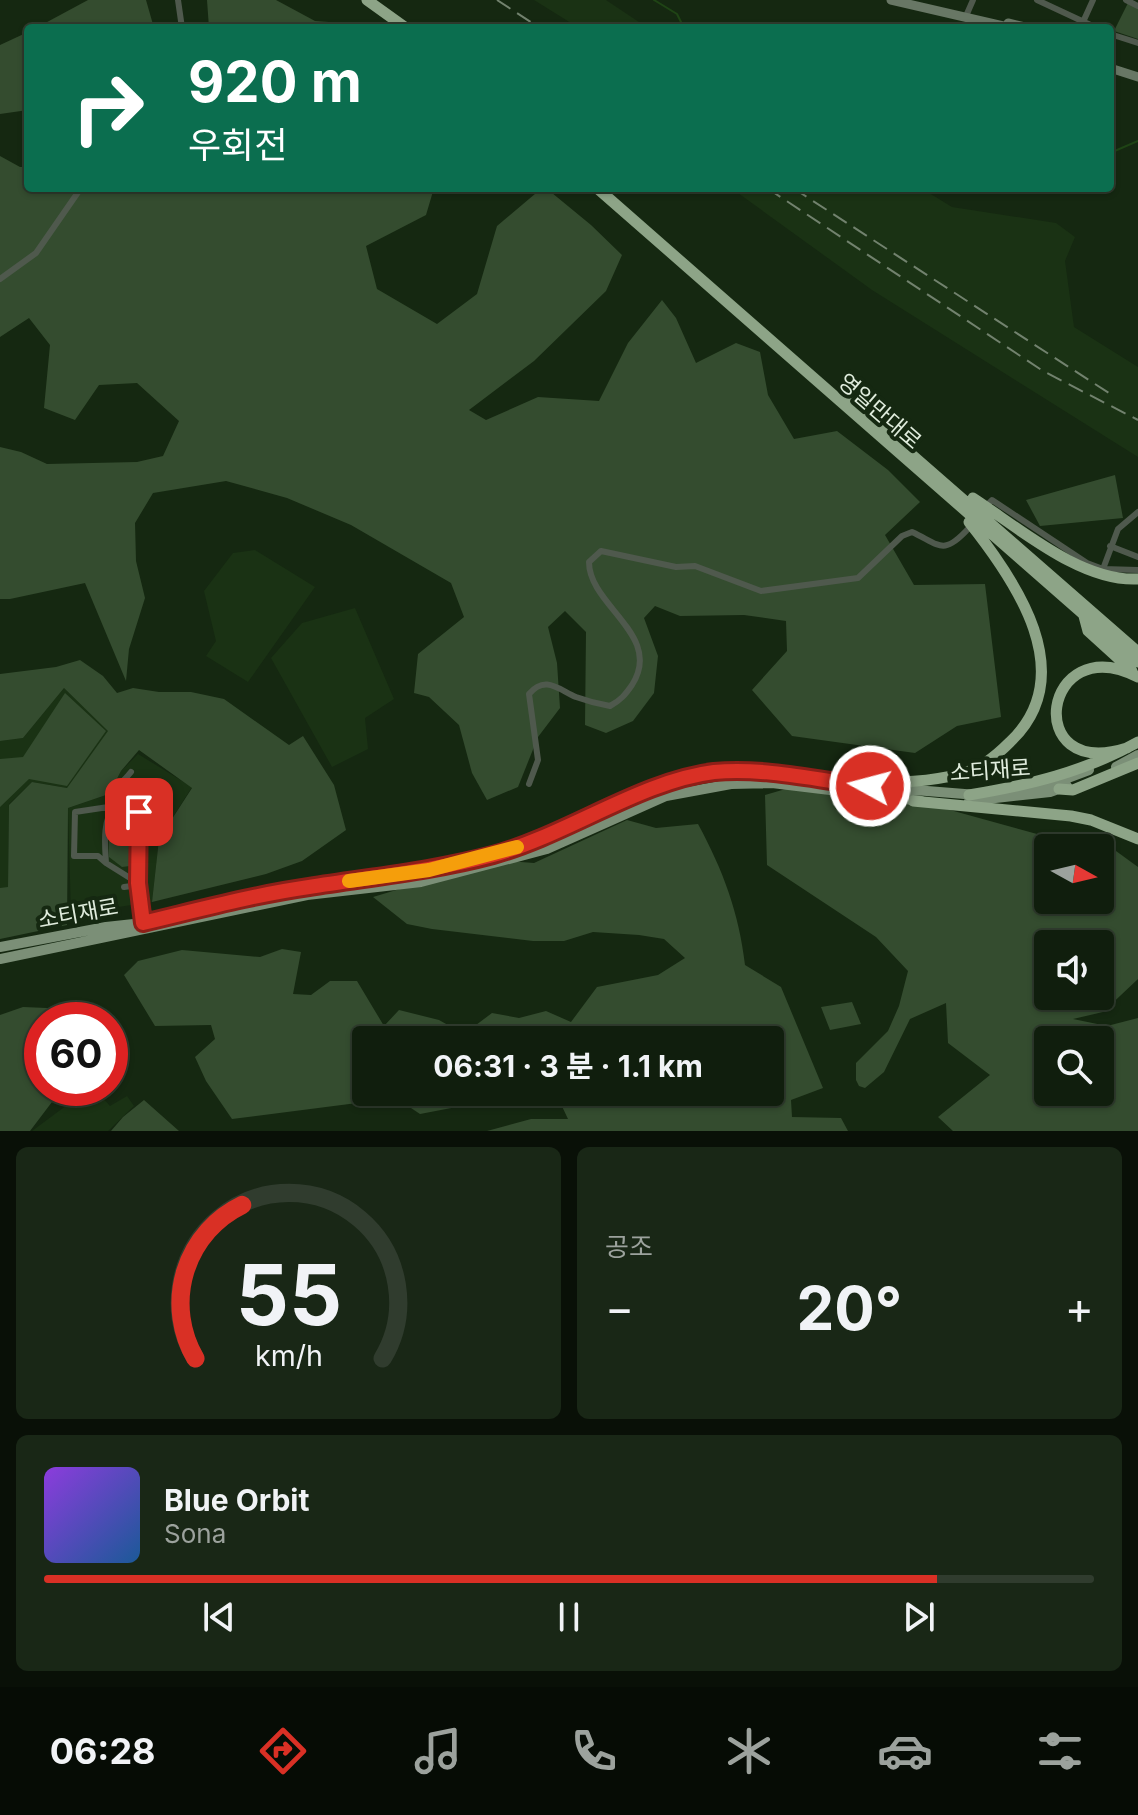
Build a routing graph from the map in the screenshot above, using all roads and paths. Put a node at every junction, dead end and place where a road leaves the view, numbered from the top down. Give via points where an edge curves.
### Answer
1 (178, 0) edge
2 (367, 0) edge
3 (379, 0) edge
4 (891, 0) edge
5 (973, 0) edge
6 (1037, 0) edge
7 (1093, 0) edge
8 (1126, 0) edge
9 (1138, 6) edge
10 (966, 16) junction
11 (1083, 22) junction
12 (181, 24) edge
13 (400, 24) edge
14 (411, 24) edge
15 (997, 24) edge
16 (1014, 24) edge
17 (1088, 24) edge
18 (1114, 35) edge
19 (1138, 43) edge
20 (1114, 63) edge
21 (1114, 69) edge
22 (1138, 70) edge
23 (1138, 77) edge
24 (78, 192) edge
25 (602, 192) edge
26 (611, 192) edge
27 (0, 279) edge
28 (937, 475) junction
29 (952, 499) junction
30 (987, 505) dead end
31 (1138, 512) edge
32 (968, 529) dead end
33 (1110, 546) junction
34 (1138, 557) edge
35 (1103, 569) junction
36 (1138, 570) edge
37 (1138, 579) edge
38 (1085, 611) junction
39 (1138, 646) edge
40 (1138, 652) edge
41 (1138, 662) edge
42 (1138, 677) edge
43 (1134, 746) edge
44 (1138, 755) edge
45 (1138, 763) edge
46 (131, 772) dead end
47 (844, 783) junction
48 (529, 784) dead end
49 (1059, 789) junction
50 (969, 795) joint
51 (913, 801) junction
52 (115, 806) junction
53 (1138, 839) edge
54 (106, 863) junction
55 (138, 884) junction
56 (124, 887) dead end
57 (143, 923) junction
58 (0, 947) edge
59 (0, 959) edge

1 - 12 street
2 - 13 highway
3 - 14 highway
4 - 10 street
5 - 10 street
6 - 11 street
7 - 11 street
8 - 9 street
10 - 15 street
10 - 16 street
11 - 17 street
18 - 19 street
20 - 22 street
21 - 23 street
24 - 27 street via 36,253
25 - 29 highway, 영일만대로
26 - 28 highway, 영일만대로
28 - 37 highway via 1093,572
28 - 38 highway, 영일만대로
29 - 38 highway, 영일만대로
29 - 47 highway via 1003,565 1030,619 1043,679 1035,707 1026,728 983,766 933,780
30 - 35 street via 992,500 1068,552
31 - 33 street via 1118,529
32 - 48 street via 949,546 939,547 912,532 902,536 853,580 761,591 695,566 601,551 589,562 589,577 630,629 638,646 637,677 622,699 610,706 549,682 536,685 529,694 538,760
33 - 34 street
33 - 35 street
35 - 36 street
38 - 39 highway
38 - 40 highway, 영일만대로
38 - 41 highway, 영일만대로
38 - 42 highway via 1088,631
42 - 43 highway via 1116,669 1086,670 1063,686 1055,706 1056,725 1075,749 1100,754
43 - 50 highway via 1051,779
44 - 49 main road, 소티재로
45 - 49 highway via 1073,790
46 - 52 street via 118,783
47 - 50 main road, 소티재로
47 - 57 main road, 소티재로 via 751,770 711,773 664,784 495,854
49 - 51 main road, 소티재로 via 977,801
51 - 53 highway via 1071,816
51 - 59 main road, 소티재로 via 772,783 731,784 666,796 547,849 449,876 307,895
52 - 54 street via 106,828
52 - 54 street via 75,812 74,856 98,856
52 - 55 street via 139,812
54 - 55 street
55 - 56 street
55 - 57 street
57 - 58 main road, 소티재로

